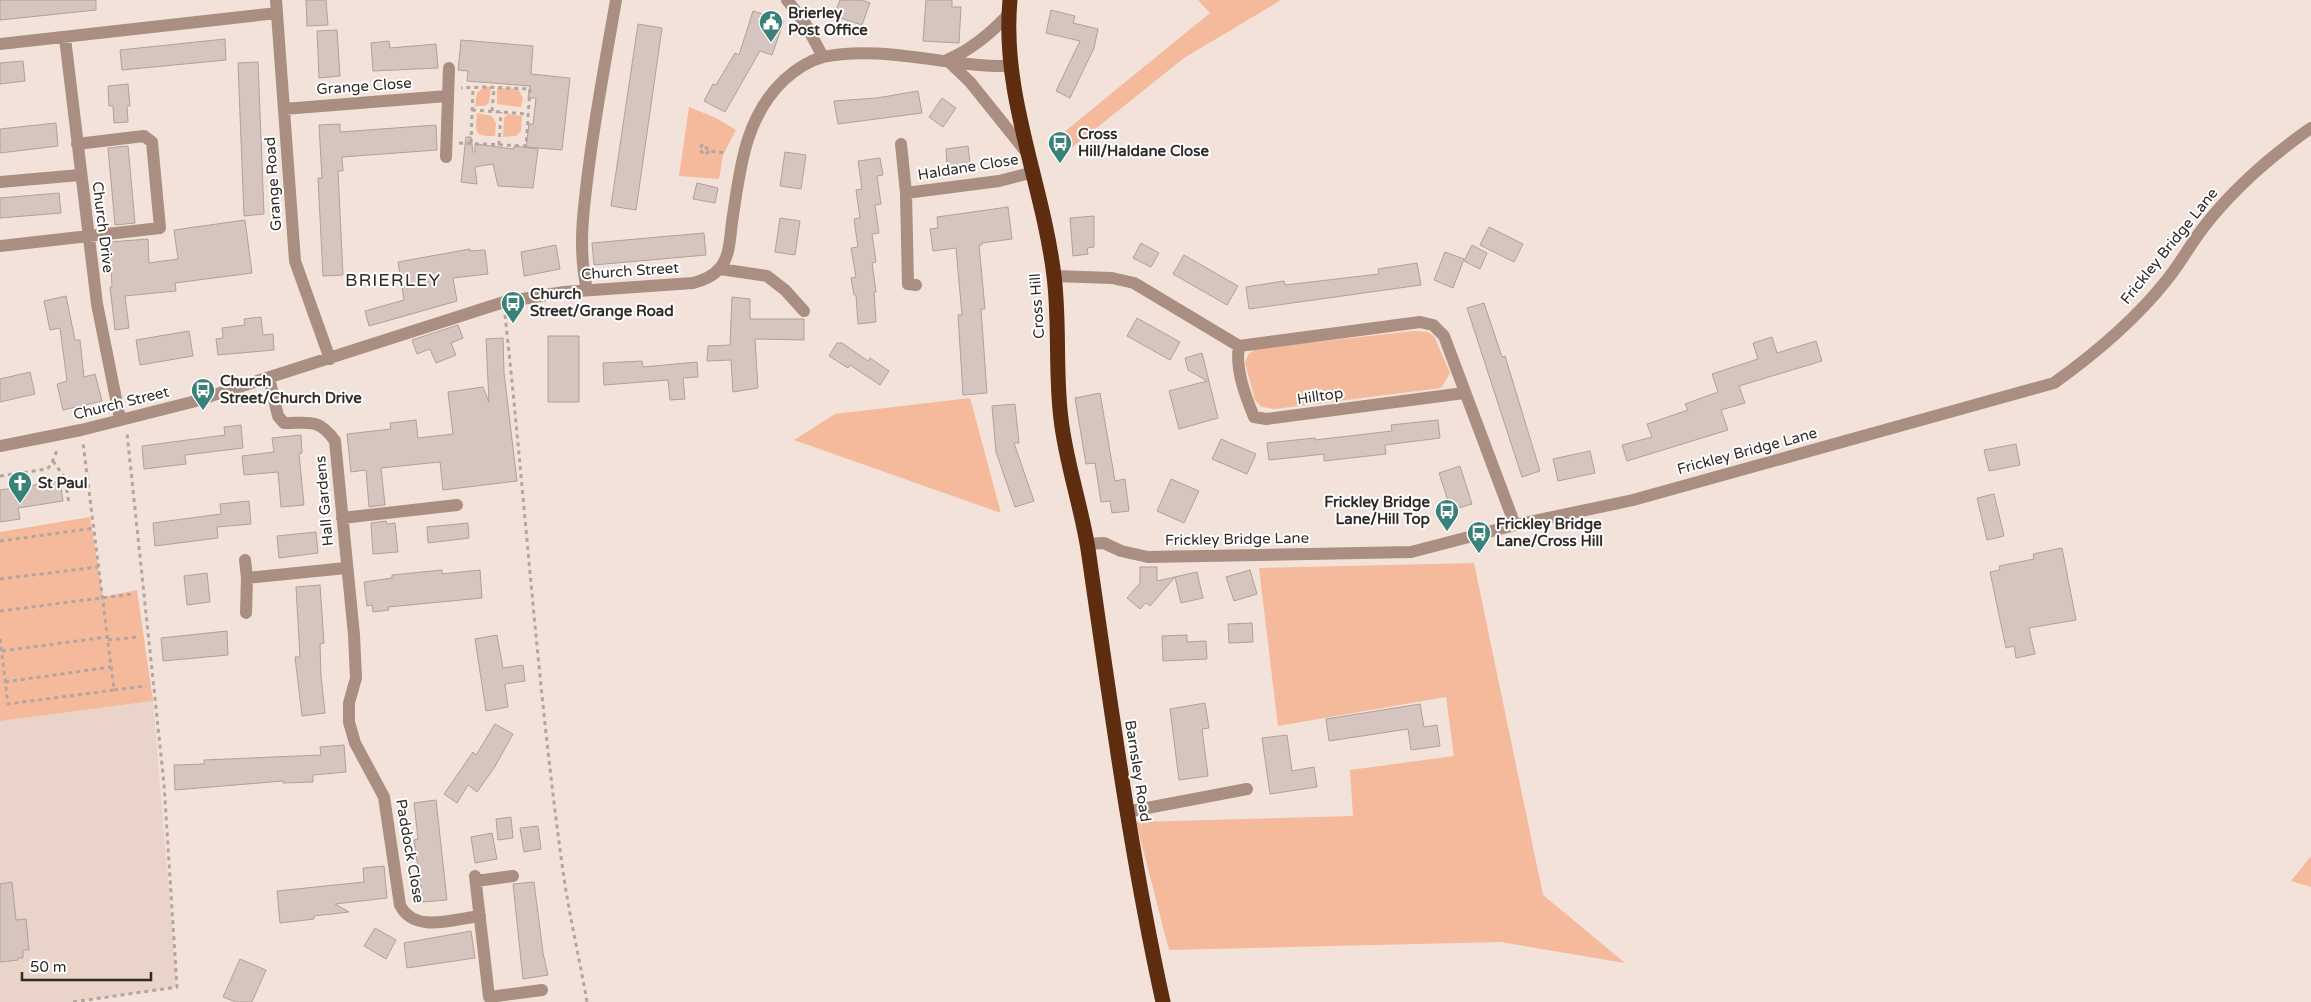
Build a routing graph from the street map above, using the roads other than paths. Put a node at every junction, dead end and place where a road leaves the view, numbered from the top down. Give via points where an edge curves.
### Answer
1 (276, 0) edge
2 (616, 0) edge
3 (787, 0) edge
4 (1009, 7) edge
5 (277, 13) junction
6 (65, 38) junction
7 (0, 44) edge
8 (823, 57) junction
9 (947, 60) junction
10 (1012, 66) junction
11 (449, 68) dead end
12 (448, 92) junction
13 (284, 108) junction
14 (2311, 128) edge
15 (77, 144) junction
16 (901, 144) dead end
17 (1028, 155) junction
18 (446, 157) dead end
19 (1034, 172) junction
20 (80, 175) junction
21 (0, 182) edge
22 (906, 193) junction
23 (88, 236) junction
24 (0, 246) edge
25 (720, 269) junction
26 (1054, 276) junction
27 (916, 285) dead end
28 (587, 290) junction
29 (804, 311) dead end
30 (1239, 346) junction
31 (330, 359) junction
32 (269, 378) junction
33 (1464, 393) junction
34 (123, 418) junction
35 (0, 446) edge
36 (457, 505) dead end
37 (342, 518) junction
38 (1515, 525) junction
39 (1087, 544) junction
40 (245, 560) dead end
41 (346, 568) junction
42 (247, 578) junction
43 (246, 613) dead end
44 (354, 635) joint
45 (1247, 789) dead end
46 (1126, 812) junction
47 (513, 876) dead end
48 (480, 916) junction
49 (542, 990) dead end
50 (1162, 1002) edge

1 - 5 street, Grange Road
2 - 28 street via 583,207 582,270
3 - 8 street via 805,23
4 - 9 street via 992,32 963,53
4 - 10 highway via 1007,26
5 - 6 street
5 - 13 street, Grange Road
6 - 7 street
6 - 15 street, Church Drive
8 - 9 street via 854,53
8 - 25 street via 796,69 776,88 752,125 742,156 727,253
9 - 10 street
9 - 17 street via 970,82
10 - 17 highway, Cross Hill
11 - 12 street
12 - 13 street, Grange Close
12 - 18 street
13 - 31 street, Grange Road via 295,261
14 - 38 street, Frickley Bridge Lane via 2241,184 2137,314 2054,383 1634,500
15 - 20 street, Church Drive
15 - 23 street via 144,136 152,142 160,228
16 - 22 street, Haldane Close
17 - 19 highway, Cross Hill
19 - 22 street, Haldane Close via 999,181
19 - 26 highway, Cross Hill
20 - 21 street
20 - 23 street, Church Drive
22 - 27 street, Haldane Close via 908,284
23 - 24 street
23 - 34 street, Church Drive via 97,304
25 - 28 street, Church Street via 707,279 693,283
25 - 29 street via 767,276
26 - 30 street via 1112,278 1134,283
26 - 39 highway, Cross Hill via 1061,419
28 - 31 street, Church Street via 504,302
30 - 33 street via 1420,322 1434,325 1444,336
30 - 33 street, Hilltop via 1237,360 1254,417 1266,419
31 - 32 street, Church Street
32 - 34 street, Church Street via 192,402
32 - 37 street, Hall Gardens via 278,416 284,423 314,422 327,430 335,441
33 - 38 street
34 - 35 street, Church Street
36 - 37 street
37 - 41 street, Hall Gardens
38 - 39 street, Frickley Bridge Lane via 1411,552 1148,557 1104,543
39 - 46 highway, Barnsley Road
40 - 42 street
41 - 42 street
41 - 44 street, Hall Gardens
42 - 43 street
44 - 48 street, Paddock Close via 356,678 349,703 349,722 356,743 384,797 400,905 409,917 422,923
45 - 46 street
46 - 50 highway, Barnsley Road
47 - 48 street via 476,878
48 - 49 street via 489,997

